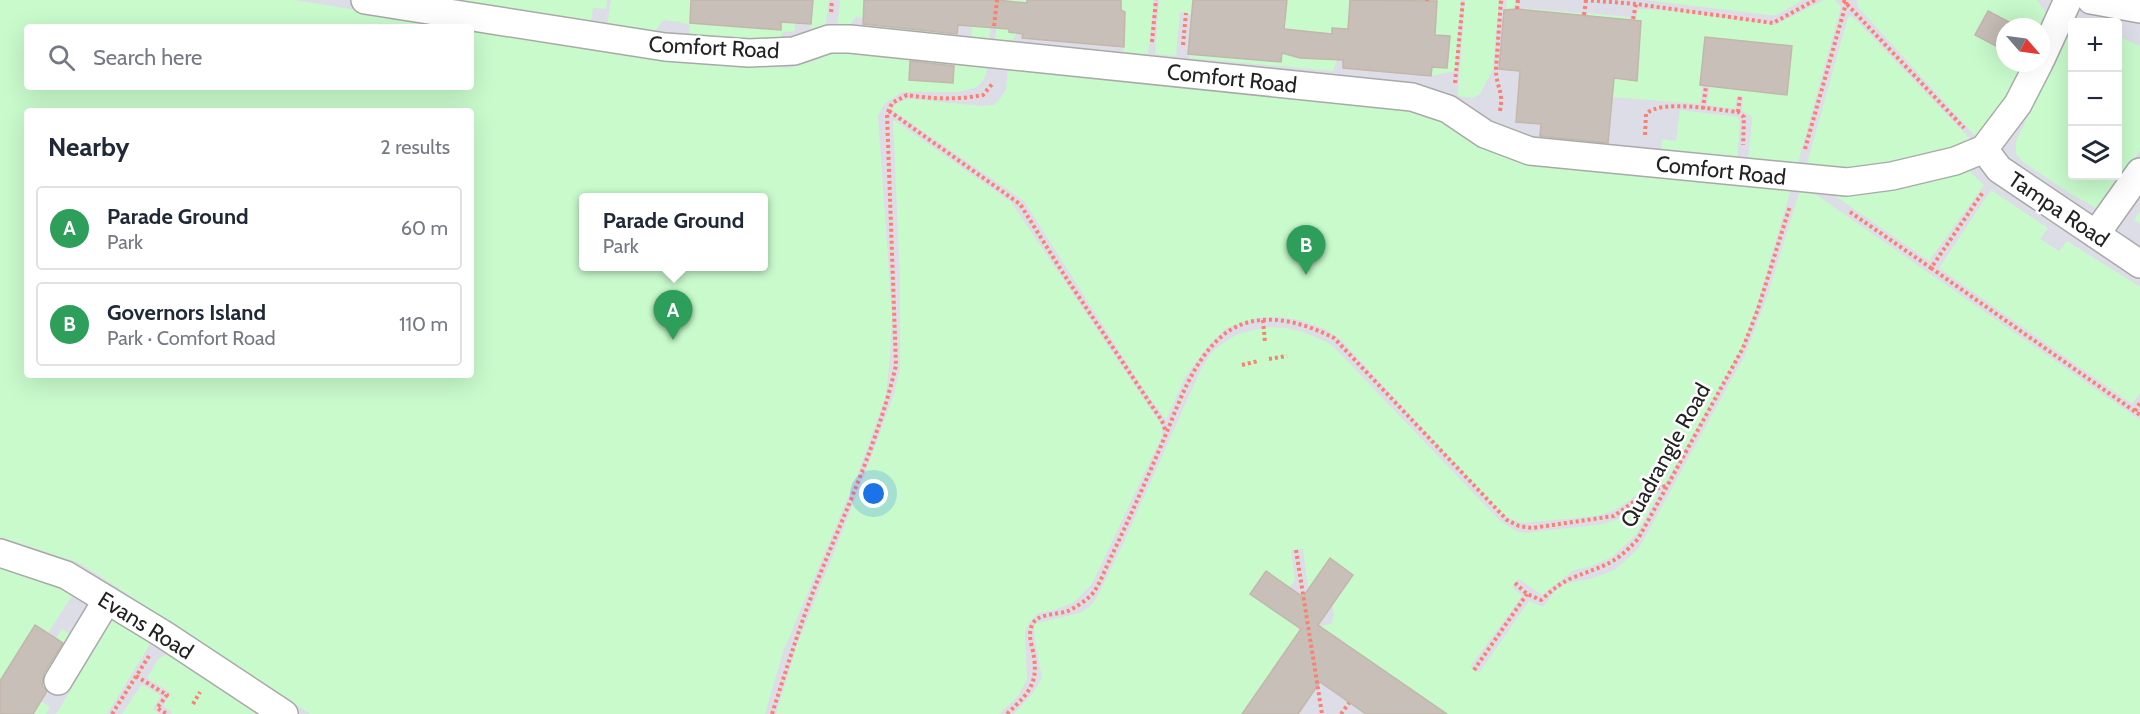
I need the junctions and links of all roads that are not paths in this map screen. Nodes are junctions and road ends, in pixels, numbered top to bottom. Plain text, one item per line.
1 (365, 0) edge
2 (2068, 0) edge
3 (2091, 0) edge
4 (2133, 0) edge
5 (2140, 7) edge
6 (2050, 39) edge
7 (2034, 72) edge
8 (1992, 159) junction
9 (2140, 172) edge
10 (2096, 234) junction
11 (2140, 264) edge
12 (0, 553) edge
13 (107, 600) junction
14 (58, 681) dead end
15 (284, 714) edge

1 - 8 street, Comfort Road
2 - 6 street
3 - 5 street
4 - 5 street
7 - 8 street
8 - 10 street, Tampa Road
9 - 10 street
10 - 11 street, Tampa Road
12 - 13 street, Evans Road
13 - 14 street
13 - 15 street, Evans Road

